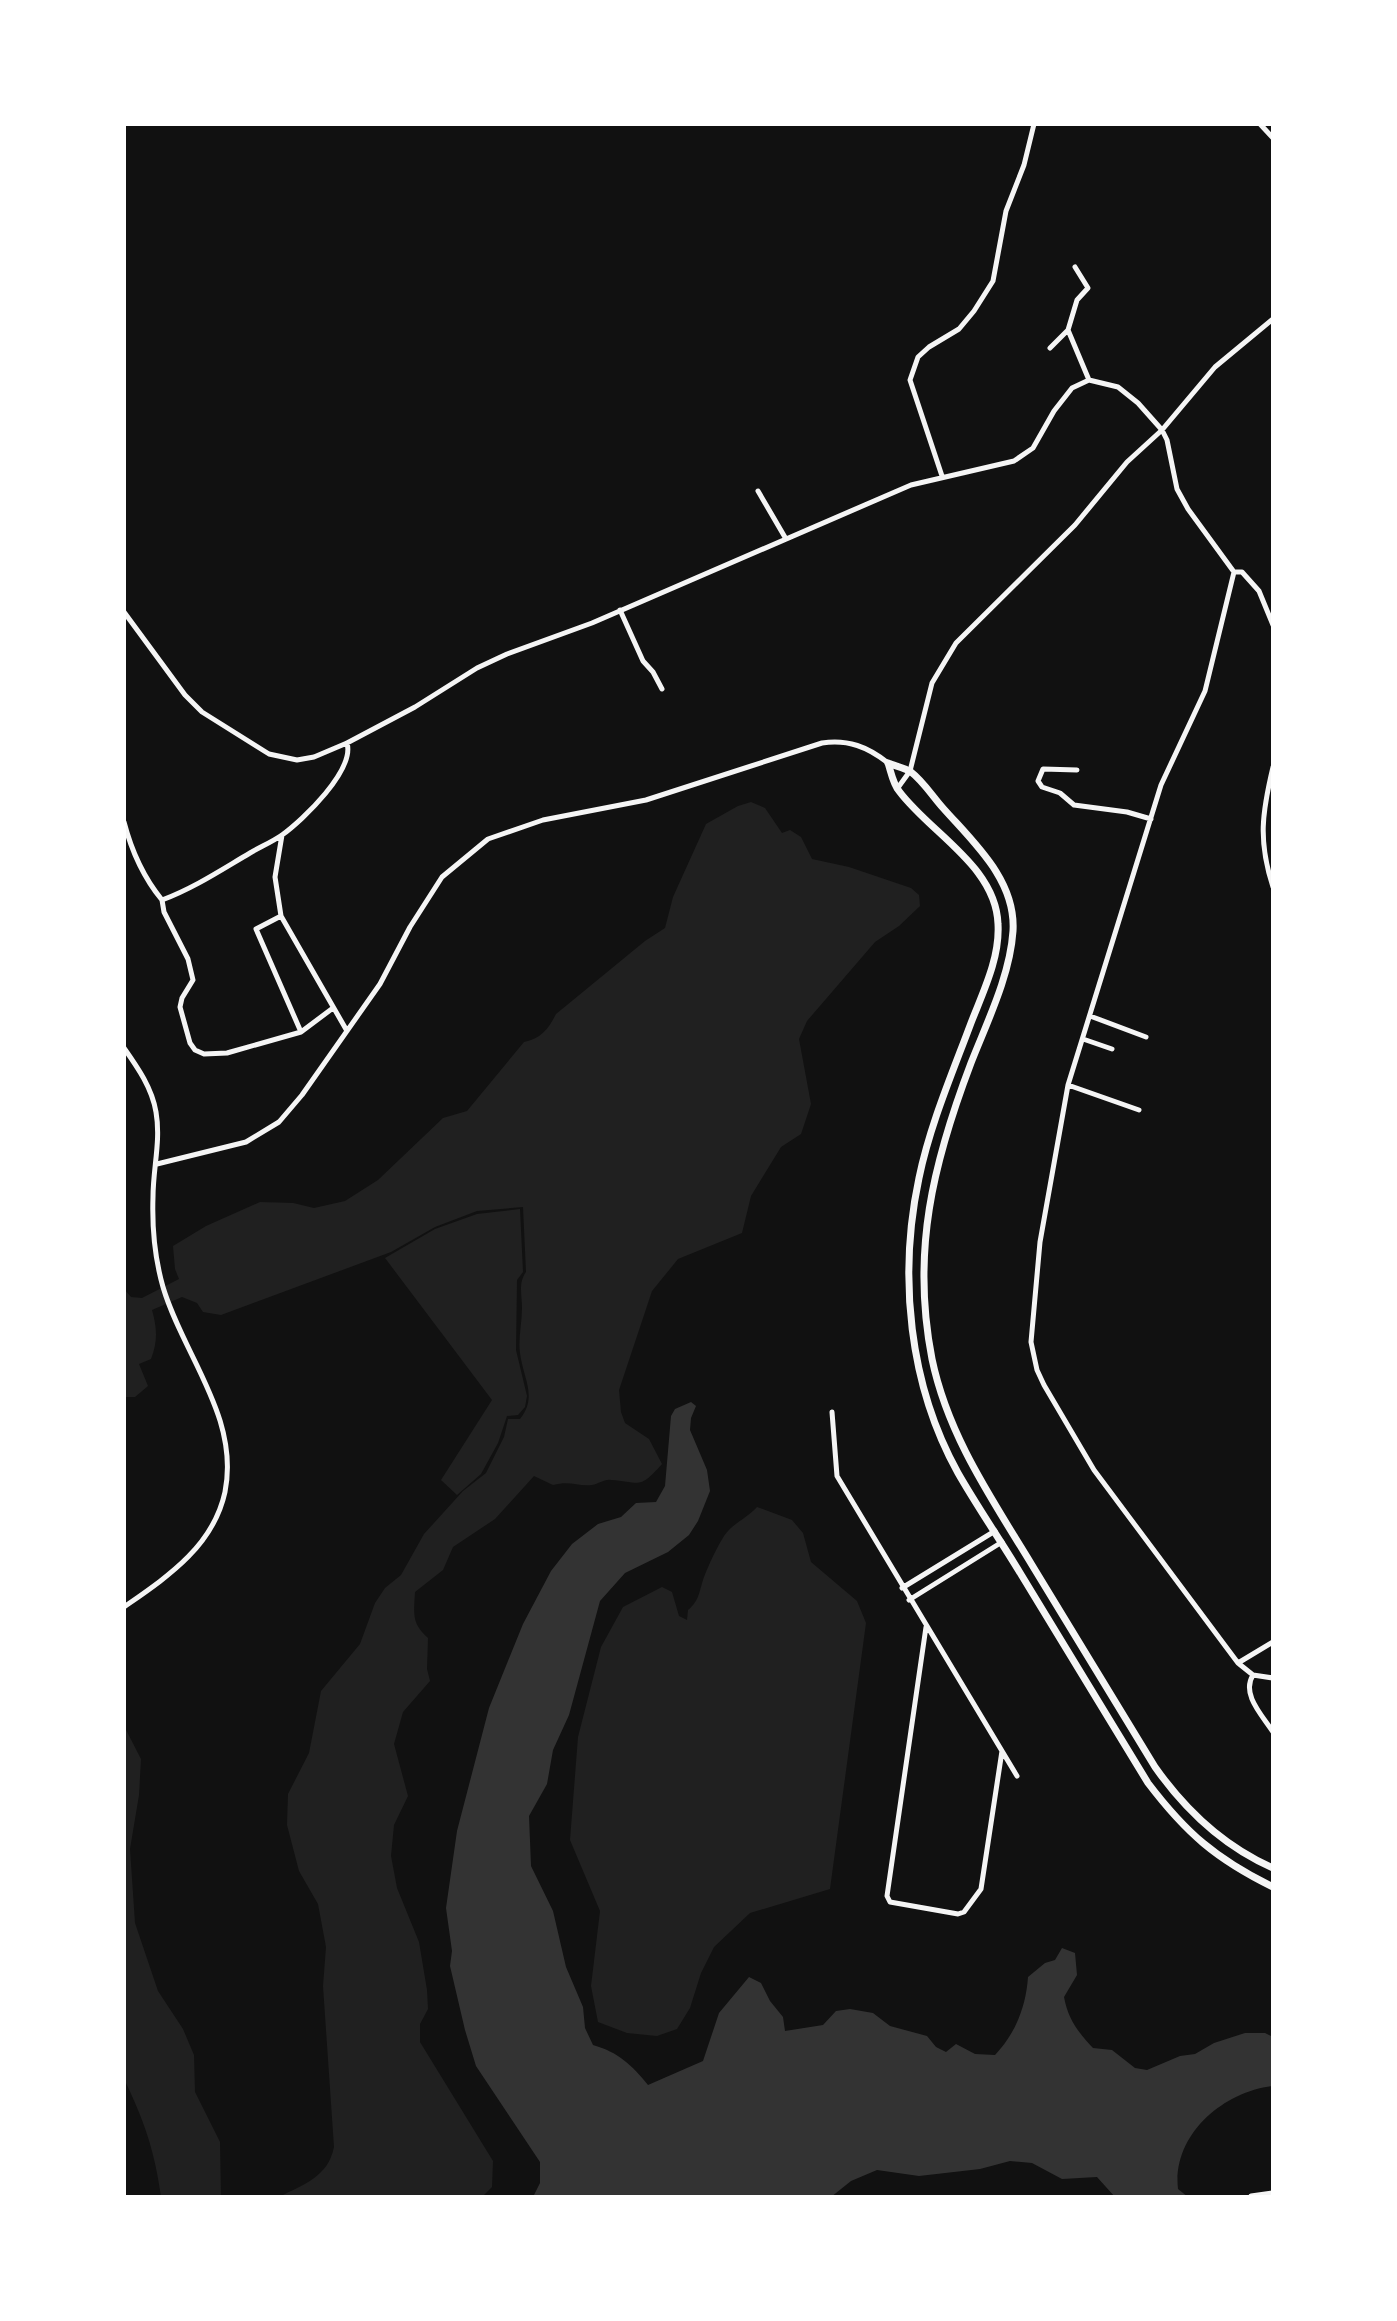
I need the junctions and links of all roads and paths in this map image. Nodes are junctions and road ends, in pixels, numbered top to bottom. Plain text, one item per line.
1 (1034, 124) edge
2 (1260, 124) edge
3 (1273, 138) edge
4 (1075, 267) dead end
5 (1273, 319) edge
6 (1068, 330) junction
7 (1050, 348) dead end
8 (1089, 380) junction
9 (1162, 430) junction
10 (942, 476) junction
11 (758, 491) dead end
12 (786, 539) junction
13 (1234, 572) junction
14 (620, 610) junction
15 (124, 612) edge
16 (1273, 625) edge
17 (662, 689) dead end
18 (347, 743) junction
19 (888, 763) junction
20 (1273, 767) edge
21 (1077, 770) dead end
22 (910, 771) junction
23 (897, 789) junction
24 (1151, 819) junction
25 (124, 822) edge
26 (282, 835) junction
27 (1273, 887) edge
28 (162, 900) junction
29 (281, 916) junction
30 (333, 1008) junction
31 (1090, 1016) junction
32 (347, 1031) junction
33 (301, 1032) junction
34 (1146, 1037) dead end
35 (1083, 1039) junction
36 (124, 1048) edge
37 (1112, 1049) dead end
38 (1068, 1085) junction
39 (941, 1102) junction
40 (954, 1108) junction
41 (1139, 1110) dead end
42 (157, 1164) junction
43 (832, 1412) dead end
44 (995, 1531) junction
45 (1002, 1542) junction
46 (902, 1588) junction
47 (909, 1600) junction
48 (124, 1607) edge
49 (926, 1627) junction
50 (1273, 1642) edge
51 (1238, 1663) junction
52 (1094, 1668) junction
53 (1082, 1675) junction
54 (1253, 1675) junction
55 (1273, 1678) edge
56 (1273, 1732) edge
57 (1002, 1751) junction
58 (1017, 1776) dead end
59 (1273, 1868) edge
60 (1273, 1887) edge
61 (1273, 2193) edge
62 (1251, 2196) edge

1 - 10 street
2 - 3 street
4 - 6 street
5 - 9 street
6 - 7 street
6 - 8 street
8 - 9 street
8 - 10 street
9 - 13 street
9 - 22 street
10 - 12 street
11 - 12 street
12 - 14 street
13 - 16 street
13 - 24 street
14 - 17 street
14 - 18 street
15 - 18 street
18 - 26 street
19 - 22 main road
19 - 23 main road
19 - 32 street
20 - 27 street
21 - 24 street
22 - 23 street
22 - 40 main road
23 - 39 main road
24 - 31 street
25 - 28 street
26 - 28 street
26 - 29 street
28 - 33 street
29 - 30 street
29 - 33 street
30 - 32 street
30 - 33 street
31 - 34 street
31 - 35 street
32 - 42 street
35 - 37 street
35 - 38 street
36 - 42 street
38 - 41 street
38 - 51 street
39 - 40 main road
39 - 44 main road
40 - 52 main road
42 - 48 street
43 - 46 street
44 - 45 main road
44 - 46 street
45 - 47 street
45 - 53 main road
46 - 47 street
47 - 49 street
49 - 57 street
49 - 57 street
50 - 51 street
51 - 54 street
52 - 53 main road
52 - 59 main road
53 - 60 main road
54 - 55 street
54 - 56 street
57 - 58 street
61 - 62 street

